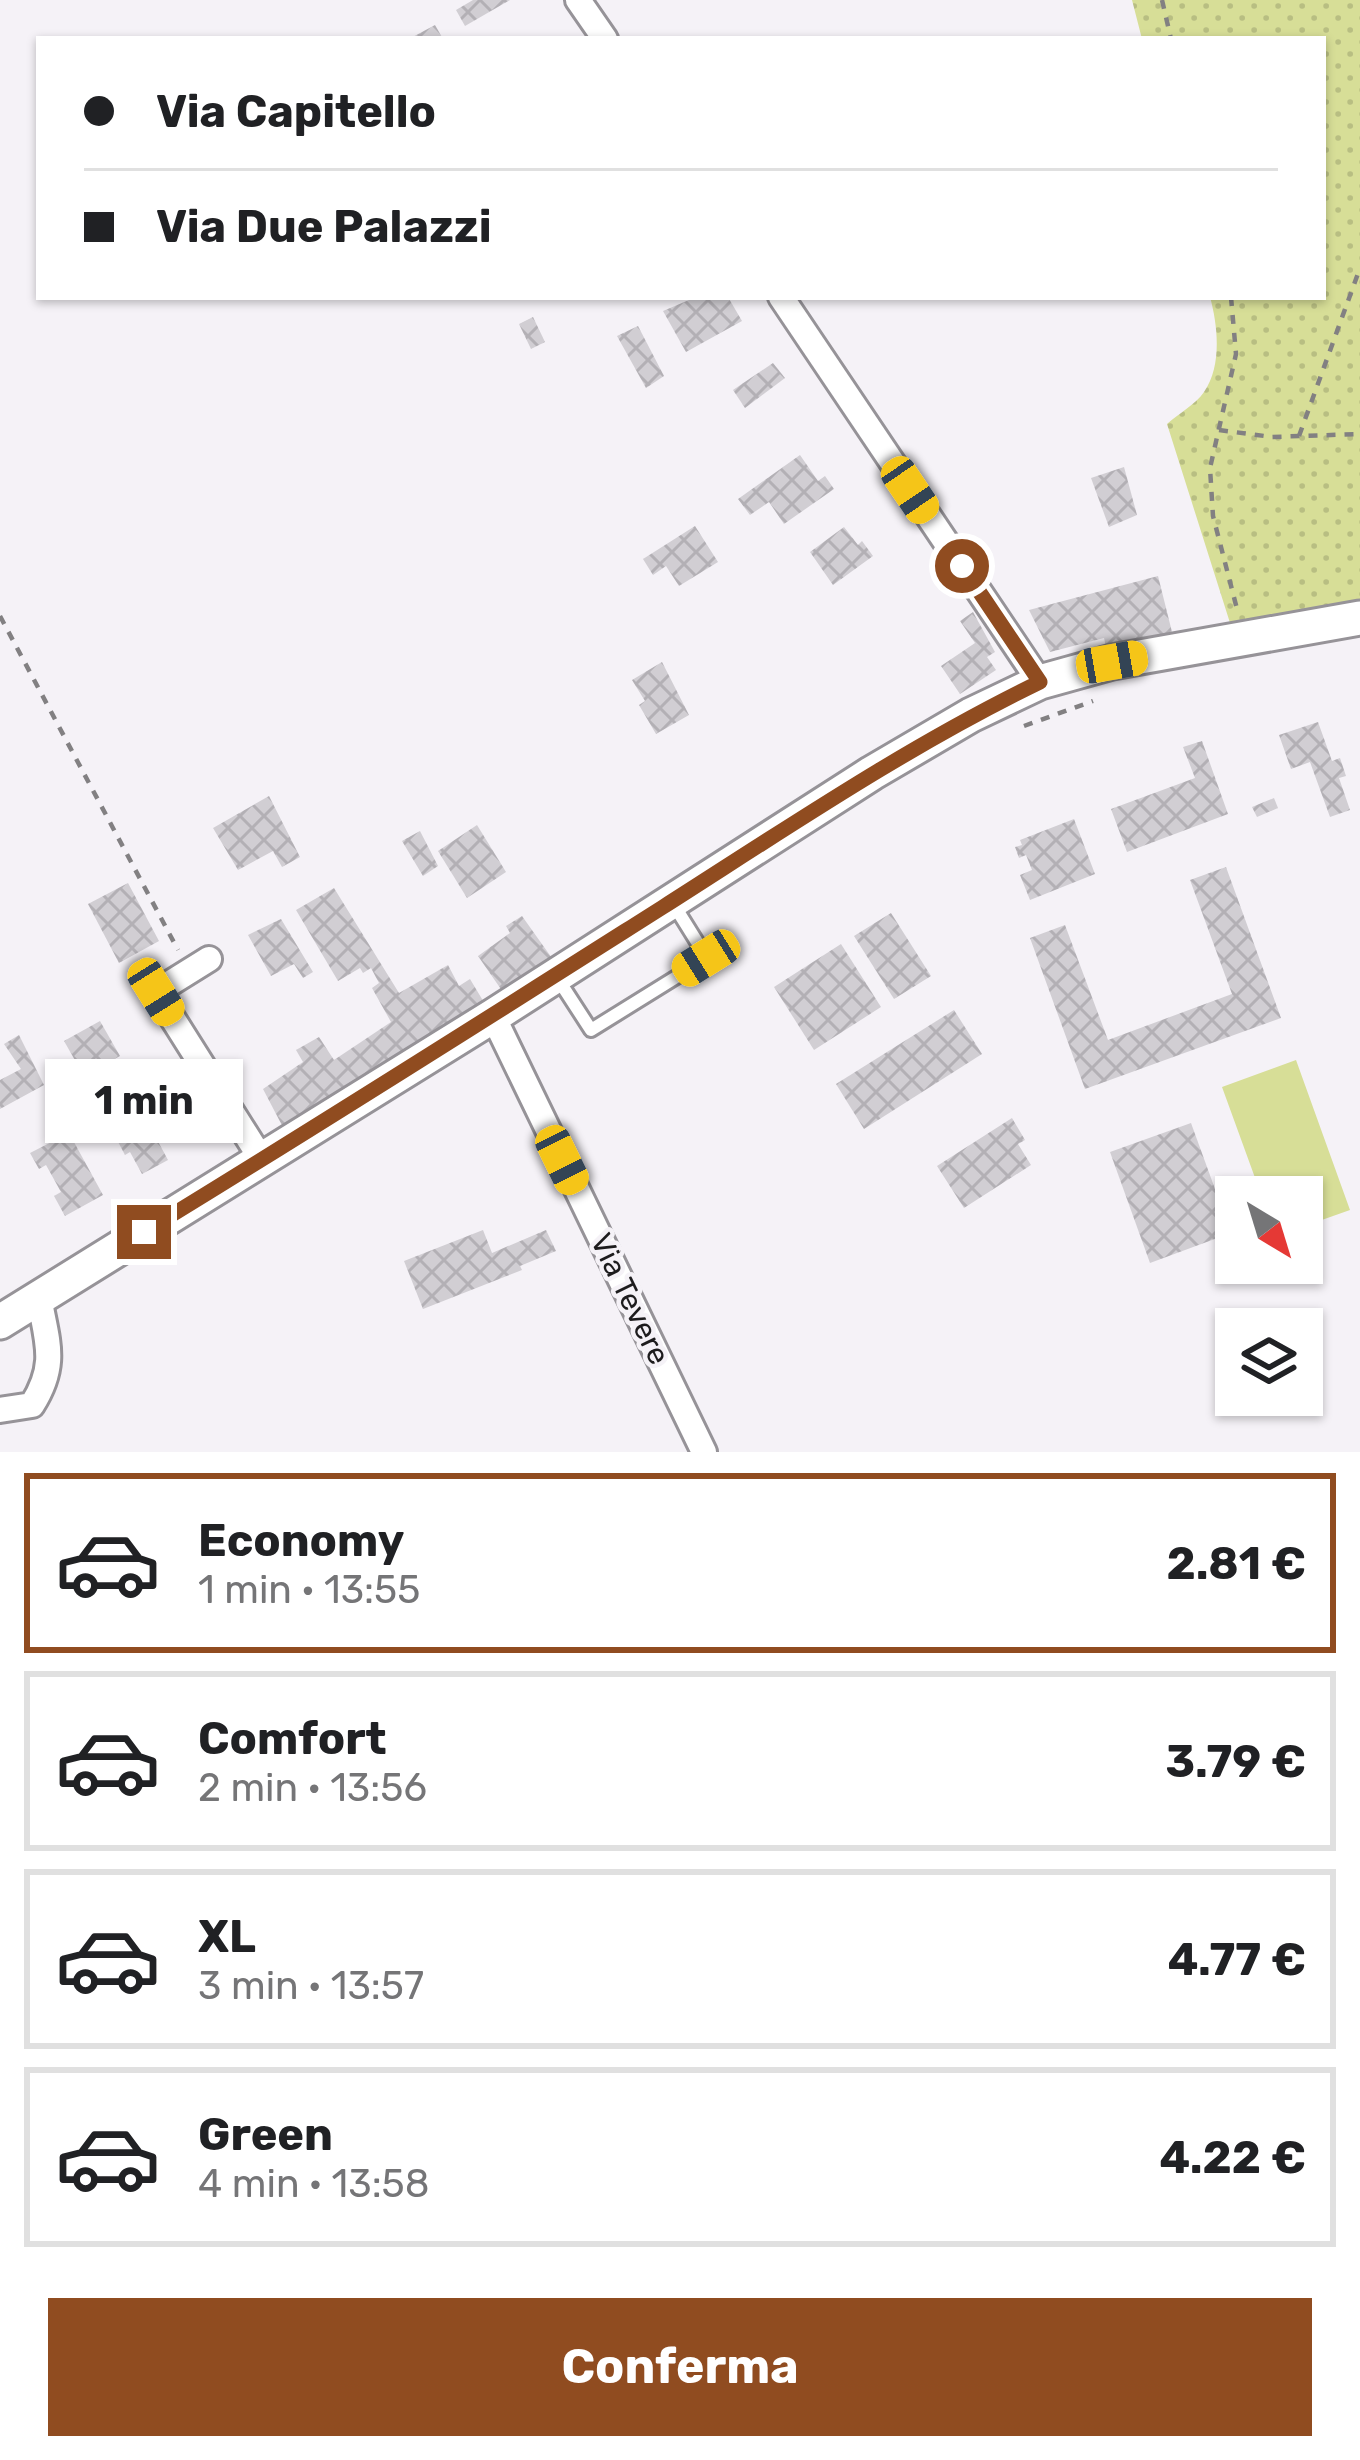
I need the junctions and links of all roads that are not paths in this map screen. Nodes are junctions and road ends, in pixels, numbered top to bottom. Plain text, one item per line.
1 (578, 0) edge
2 (603, 36) edge
3 (783, 300) edge
4 (1360, 618) edge
5 (1040, 682) junction
6 (672, 902) junction
7 (199, 965) road end
8 (556, 975) junction
9 (493, 1016) junction
10 (262, 1160) junction
11 (39, 1297) junction
12 (0, 1322) edge
13 (0, 1410) edge
14 (704, 1452) edge

1 - 2 street
3 - 5 street
4 - 5 street
5 - 6 street
6 - 8 street
6 - 8 lane
7 - 10 street
8 - 9 street
9 - 10 street
9 - 14 street, Via Tevere
10 - 11 street
11 - 12 street
11 - 13 street

